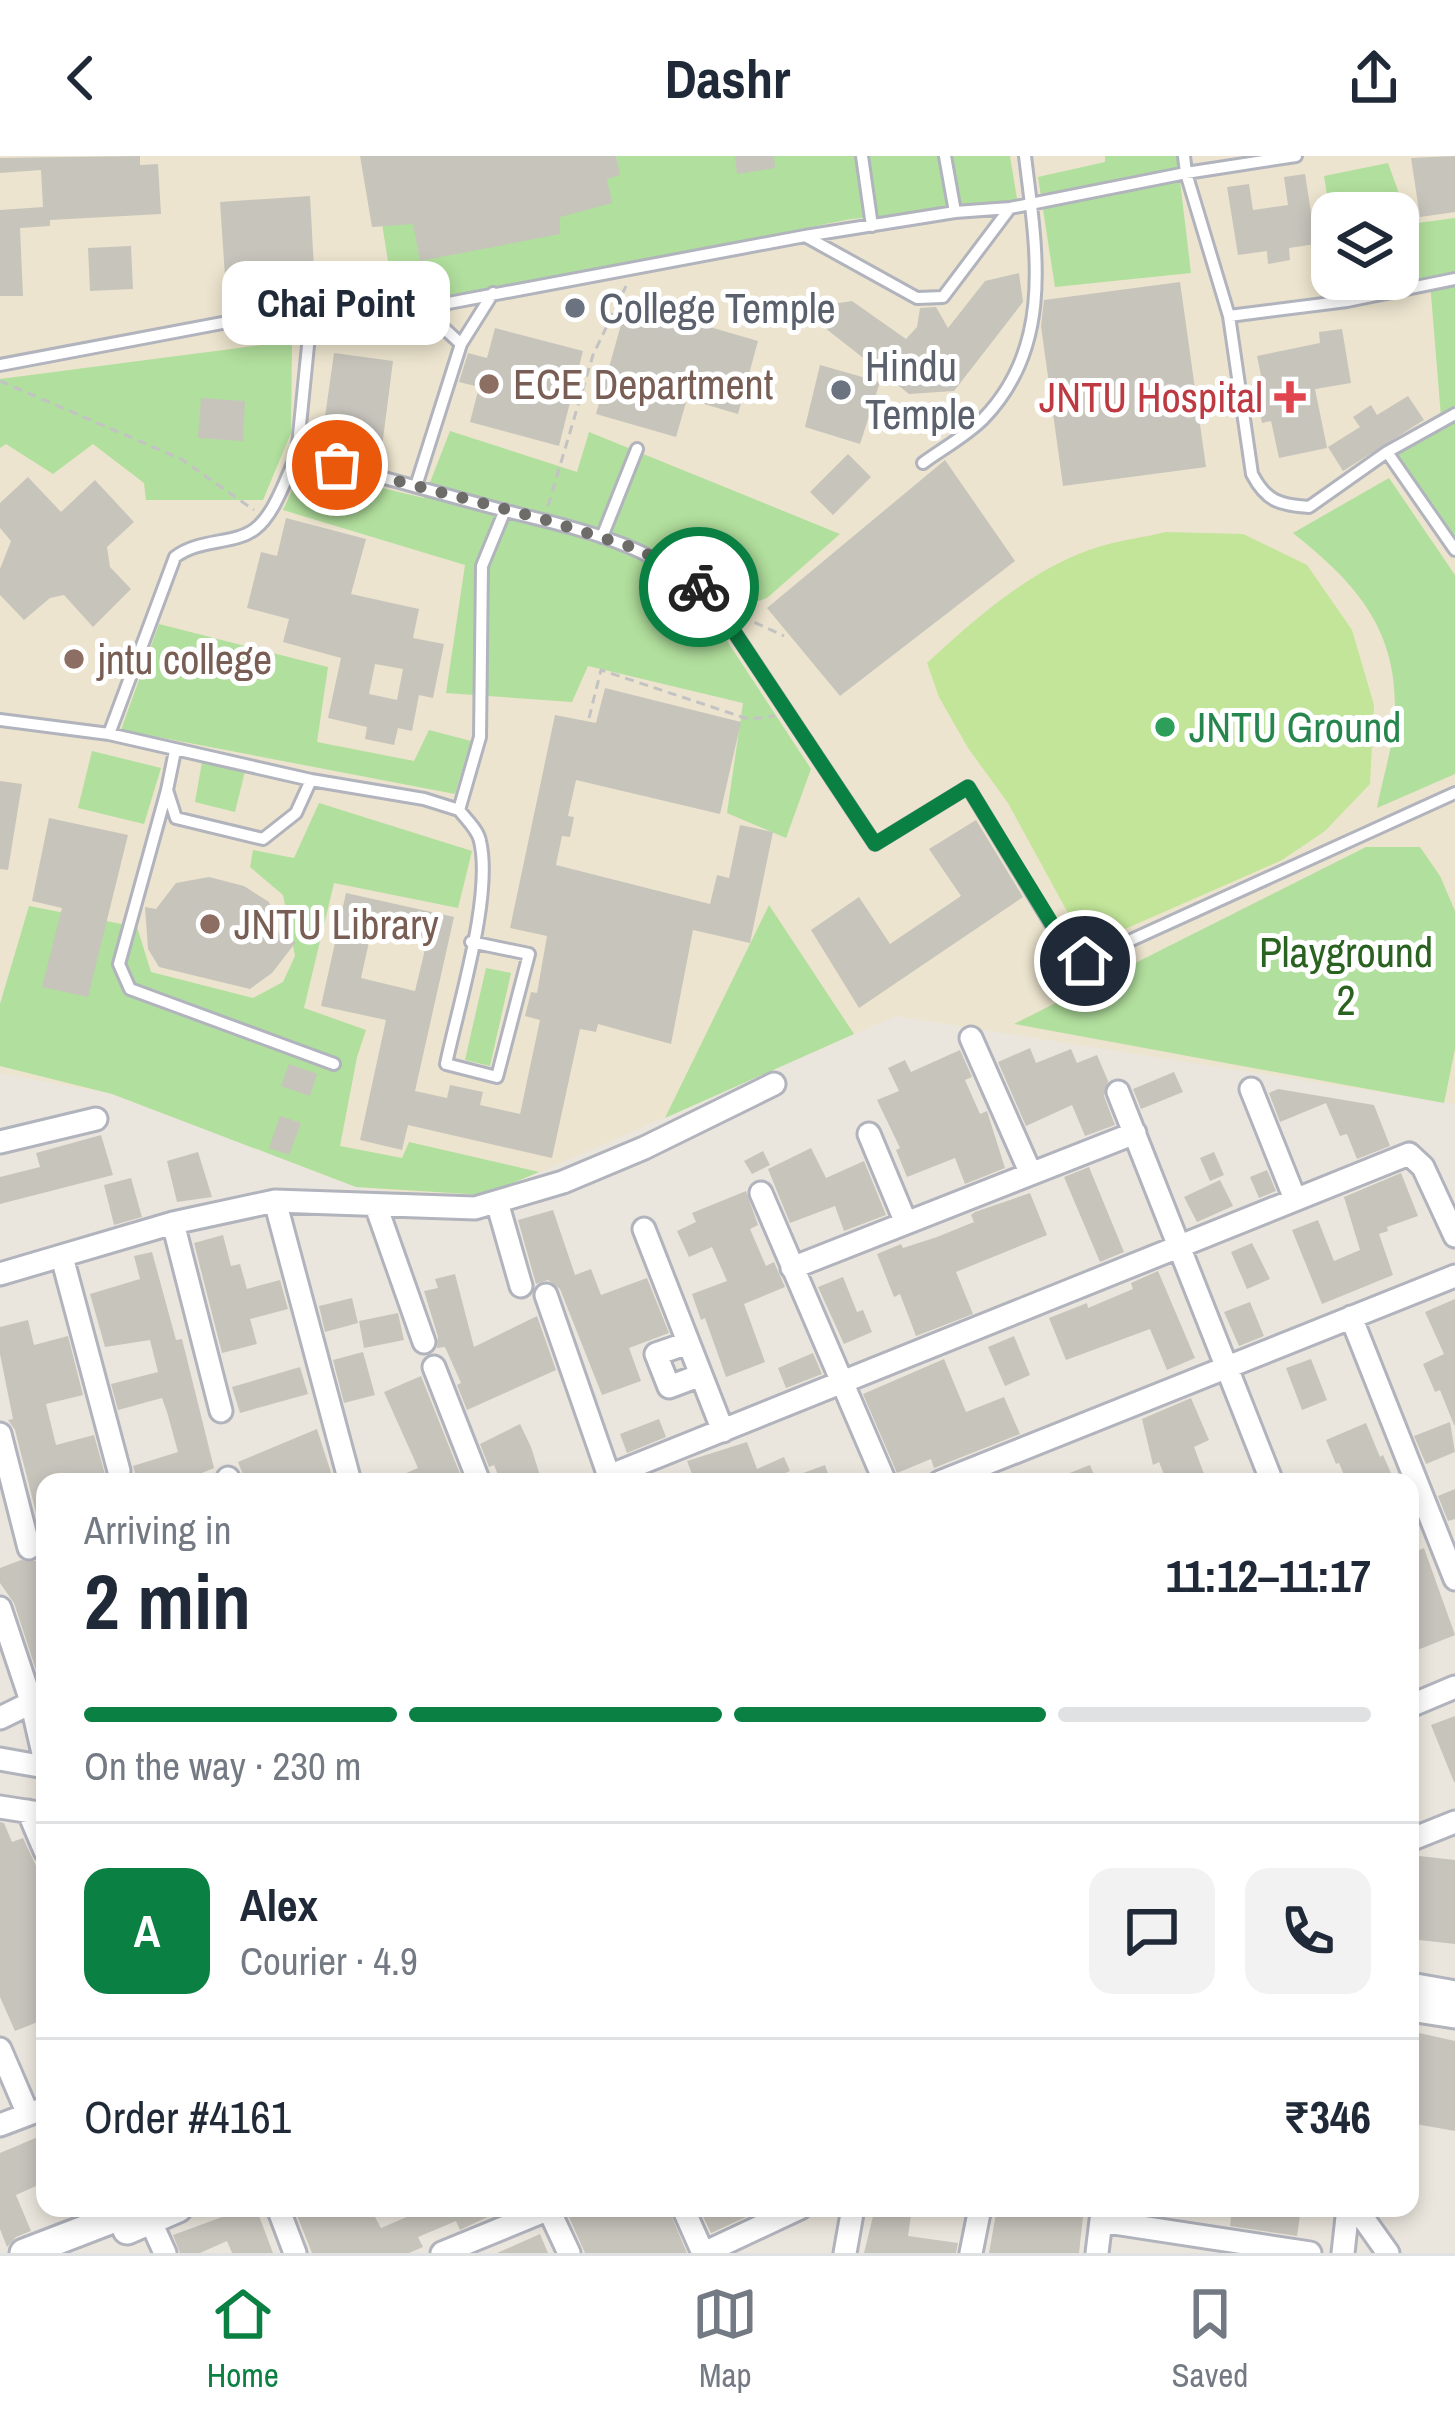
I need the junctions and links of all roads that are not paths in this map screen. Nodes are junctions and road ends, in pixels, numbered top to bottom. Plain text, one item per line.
1 (862, 156) edge
2 (945, 156) edge
3 (1025, 156) edge
4 (1184, 156) edge
5 (1296, 156) edge
6 (1186, 173) junction
7 (1030, 203) junction
8 (1010, 208) junction
9 (955, 212) junction
10 (872, 226) junction
11 (805, 236) junction
12 (1455, 279) edge
13 (493, 293) junction
14 (312, 306) junction
15 (422, 308) junction
16 (1229, 316) junction
17 (461, 344) junction
18 (0, 365) edge
19 (1455, 414) edge
20 (637, 449) dead end
21 (1387, 452) junction
22 (297, 454) junction
23 (923, 463) dead end
24 (416, 486) junction
25 (505, 510) junction
26 (602, 538) junction
27 (1455, 550) edge
28 (0, 720) edge
29 (109, 734) junction
30 (175, 751) junction
31 (311, 780) junction
32 (167, 790) junction
33 (1455, 793) edge
34 (459, 810) junction
35 (471, 942) junction
36 (970, 1038) dead end
37 (334, 1064) dead end
38 (774, 1084) dead end
39 (1251, 1089) dead end
40 (1118, 1092) dead end
41 (96, 1119) dead end
42 (1135, 1133) junction
43 (869, 1134) dead end
44 (0, 1142) edge
45 (1031, 1174) junction
46 (761, 1193) dead end
47 (1295, 1199) junction
48 (275, 1201) junction
49 (497, 1202) junction
50 (376, 1206) junction
51 (173, 1223) junction
52 (906, 1223) junction
53 (644, 1229) dead end
54 (1455, 1236) edge
55 (1180, 1246) junction
56 (62, 1257) junction
57 (792, 1268) junction
58 (0, 1274) edge
59 (1455, 1276) edge
60 (521, 1286) dead end
61 (546, 1295) dead end
62 (1351, 1317) junction
63 (424, 1342) dead end
64 (688, 1343) junction
65 (1228, 1366) junction
66 (434, 1367) dead end
67 (701, 1375) junction
68 (843, 1384) junction
69 (221, 1412) dead end
70 (723, 1432) junction
71 (0, 1434) edge
72 (119, 1471) dead end
73 (348, 1473) edge
74 (475, 1473) edge
75 (608, 1473) edge
76 (624, 1473) edge
77 (881, 1473) edge
78 (962, 1473) edge
79 (1269, 1473) edge
80 (1413, 1473) edge
81 (1419, 1489) edge
82 (29, 1548) dead end
83 (1455, 1580) edge
84 (0, 1608) edge
85 (1455, 1687) edge
86 (36, 1694) edge
87 (36, 1700) edge
88 (1419, 1702) edge
89 (0, 1718) edge
90 (0, 1760) edge
91 (36, 1763) edge
92 (0, 1807) edge
93 (36, 1813) edge
94 (1455, 1822) edge
95 (1419, 1836) edge
96 (1419, 1989) edge
97 (1455, 1995) edge
98 (1419, 2008) edge
99 (1455, 2014) edge
100 (0, 2049) edge
101 (36, 2111) edge
102 (0, 2125) edge
103 (137, 2217) edge
104 (140, 2217) edge
105 (147, 2217) edge
106 (281, 2217) edge
107 (528, 2217) edge
108 (553, 2217) edge
109 (687, 2217) edge
110 (781, 2217) edge
111 (851, 2217) edge
112 (978, 2217) edge
113 (1102, 2217) edge
114 (1110, 2217) edge
115 (1350, 2217) edge
116 (1359, 2217) edge
117 (1220, 2246) edge
118 (24, 2253) edge
119 (74, 2253) edge
120 (165, 2253) edge
121 (295, 2253) edge
122 (442, 2253) edge
123 (569, 2253) edge
124 (704, 2253) edge
125 (845, 2253) edge
126 (971, 2253) edge
127 (1097, 2253) edge
128 (1310, 2253) edge
129 (1343, 2253) edge
130 (1388, 2253) edge

1 - 10 lane
2 - 9 lane
3 - 7 lane
4 - 6 lane
5 - 6 lane
6 - 7 lane
6 - 16 lane
7 - 8 lane
7 - 23 lane
8 - 9 lane
8 - 11 lane
9 - 10 lane
10 - 11 lane
11 - 13 lane
12 - 16 lane
13 - 15 lane
13 - 17 lane
14 - 15 lane
14 - 18 lane
14 - 22 lane
15 - 17 lane
16 - 21 lane
17 - 24 lane
19 - 21 lane
20 - 26 lane
21 - 27 lane
22 - 24 lane
22 - 29 lane
24 - 25 lane
25 - 26 lane
25 - 34 lane
26 - 33 lane
28 - 29 lane
29 - 30 lane
30 - 31 lane
30 - 32 lane
31 - 32 lane
31 - 34 lane
32 - 37 lane
34 - 35 lane
35 - 35 lane
36 - 45 street
38 - 49 street
39 - 47 street
40 - 42 street
41 - 44 street
42 - 45 street
42 - 55 street
43 - 52 street
45 - 52 street
46 - 57 street
47 - 54 street
47 - 55 street
48 - 50 street
48 - 51 street
48 - 73 street
49 - 50 street
49 - 60 street
50 - 63 street
51 - 56 street
51 - 69 street
52 - 57 street
53 - 64 street
55 - 65 street
55 - 68 street
56 - 58 street
56 - 72 street
57 - 68 street
59 - 62 street
61 - 75 street
62 - 65 street
62 - 80 street
64 - 67 street
64 - 67 street
65 - 78 street
65 - 79 street
66 - 74 street
67 - 70 street
68 - 70 street
68 - 77 street
70 - 76 street
71 - 82 street
81 - 83 street
84 - 86 street
85 - 88 street
87 - 89 street
90 - 91 street
92 - 93 street
94 - 95 street
96 - 97 street
98 - 99 street
100 - 101 street
101 - 102 street
103 - 118 street
104 - 119 street
105 - 120 street
106 - 121 street
107 - 122 street
108 - 123 street
109 - 124 street
110 - 124 street
111 - 125 street
112 - 126 street
113 - 127 street
114 - 117 street
115 - 129 street
116 - 130 street
117 - 128 street

